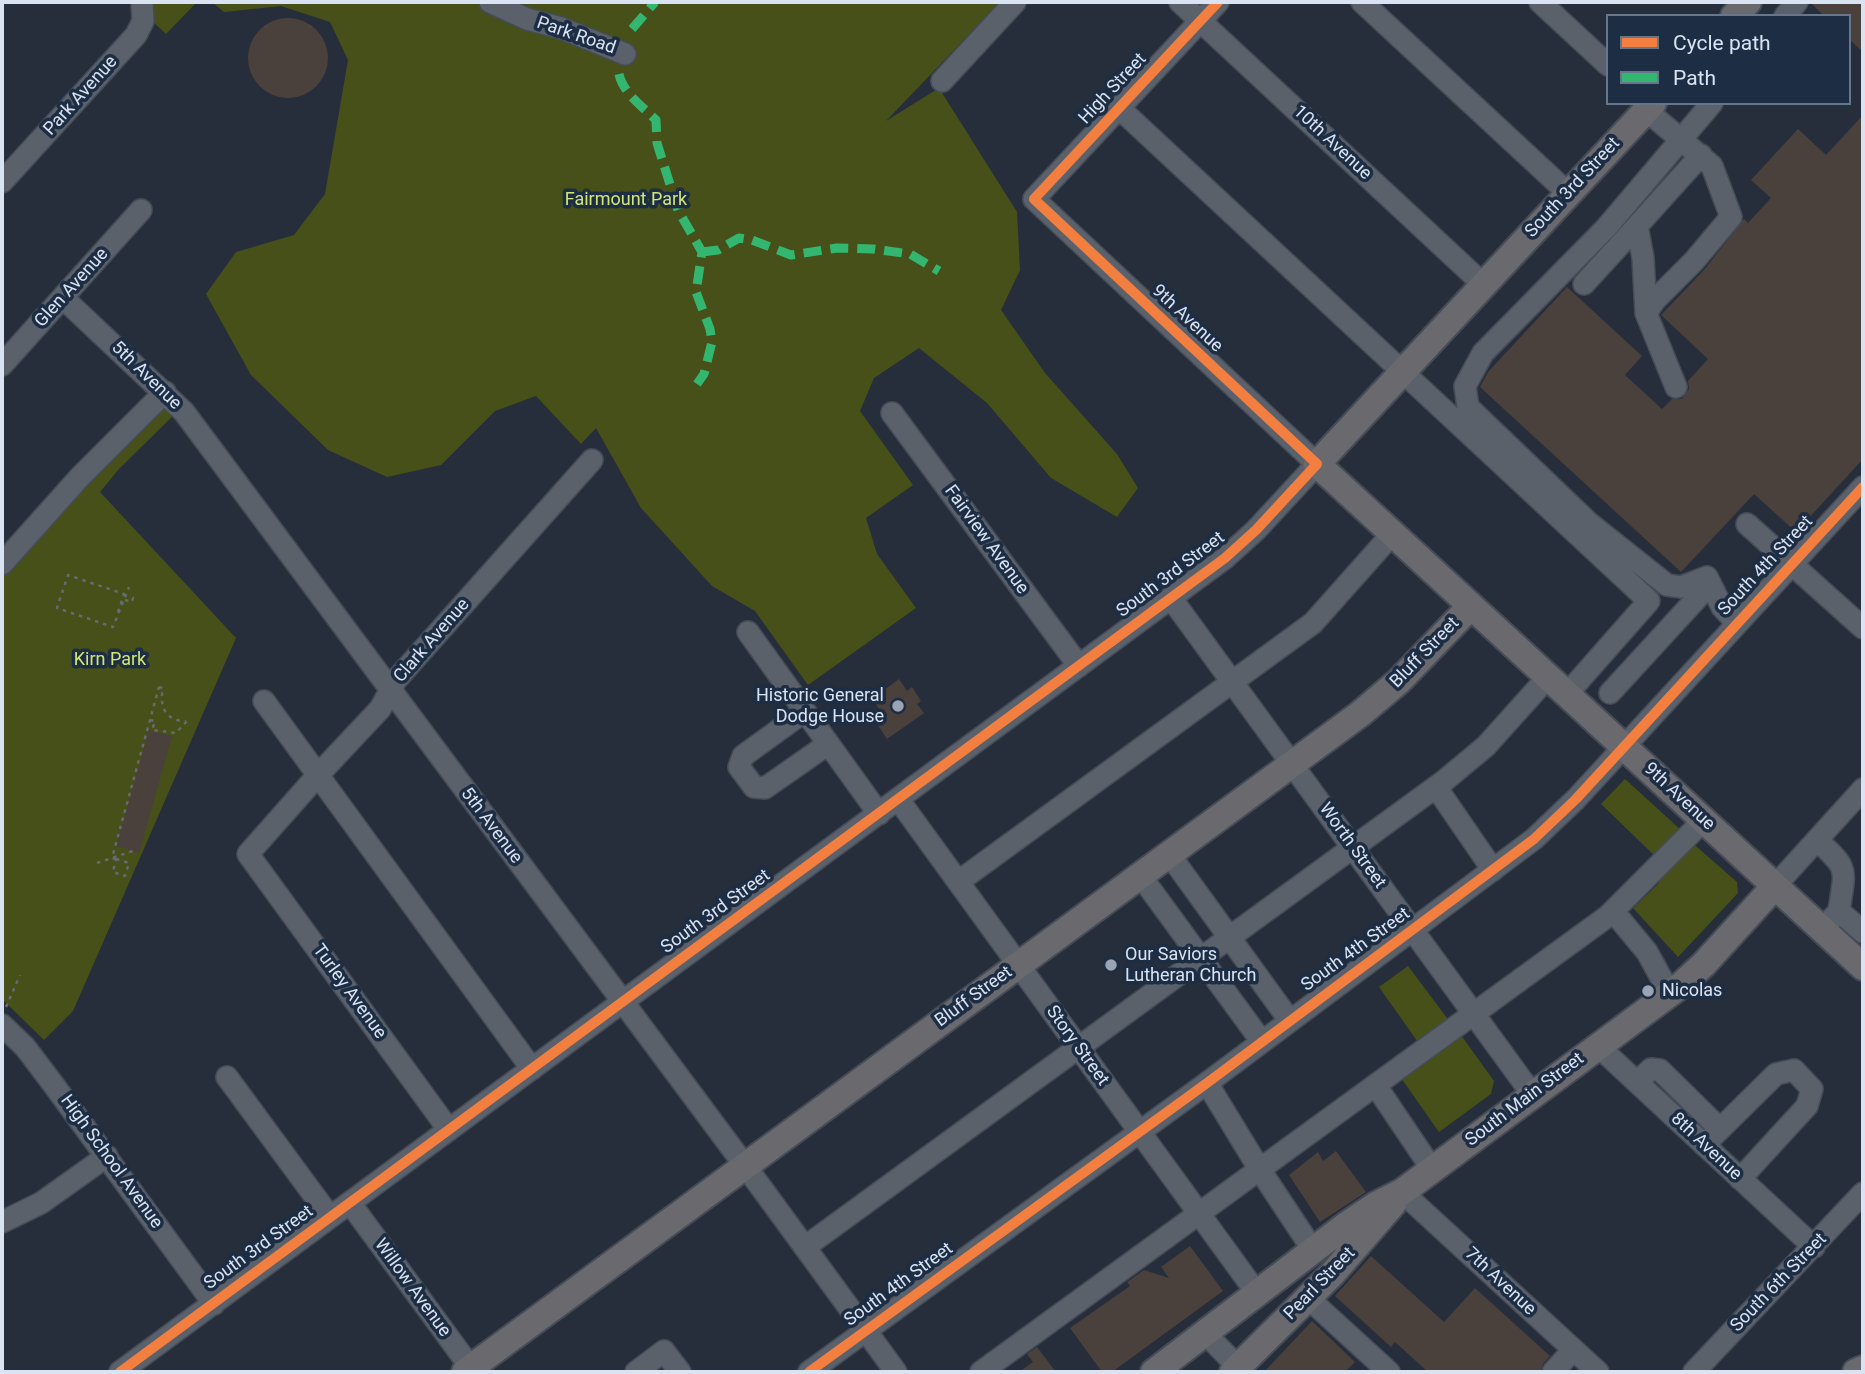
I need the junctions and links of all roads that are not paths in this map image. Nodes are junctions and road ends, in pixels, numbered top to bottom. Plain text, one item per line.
1 (142, 2) edge
2 (490, 2) edge
3 (1015, 2) edge
4 (1180, 2) edge
5 (1217, 2) edge
6 (1362, 2) edge
7 (1540, 2) edge
8 (1200, 20) junction
9 (625, 54) dead end
10 (1606, 63) edge
11 (942, 81) dead end
12 (1650, 105) edge
13 (1710, 105) edge
14 (1119, 108) junction
15 (1682, 139) junction
16 (1701, 155) junction
17 (2, 182) edge
18 (1569, 194) junction
19 (1034, 199) joint
20 (141, 210) dead end
21 (1637, 226) junction
22 (1584, 284) dead end
23 (1484, 285) junction
24 (63, 298) junction
25 (1646, 313) junction
26 (2, 365) edge
27 (1403, 372) junction
28 (1676, 387) dead end
29 (165, 392) junction
30 (892, 413) dead end
31 (592, 460) dead end
32 (1317, 464) junction
33 (1863, 487) edge
34 (1747, 524) dead end
35 (1393, 533) junction
36 (2, 564) edge
37 (1792, 564) junction
38 (1710, 584) junction
39 (1171, 598) junction
40 (1471, 606) junction
41 (1737, 623) junction
42 (1863, 628) edge
43 (748, 632) dead end
44 (1079, 666) junction
45 (1232, 682) junction
46 (1558, 685) junction
47 (390, 692) junction
48 (1610, 693) dead end
49 (264, 701) dead end
50 (805, 711) junction
51 (828, 744) junction
52 (1623, 746) junction
53 (1292, 764) junction
54 (318, 775) junction
55 (1436, 787) junction
56 (1863, 789) edge
57 (898, 799) junction
58 (879, 814) junction
59 (1704, 820) junction
60 (1817, 840) junction
61 (1353, 848) junction
62 (248, 854) joint
63 (1169, 854) junction
64 (1493, 870) junction
65 (1140, 875) junction
66 (958, 882) junction
67 (1775, 886) junction
68 (1614, 911) junction
69 (1831, 920) junction
70 (1413, 930) junction
71 (1863, 932) edge
72 (1230, 937) junction
73 (1860, 956) edge
74 (1201, 958) junction
75 (1018, 964) junction
76 (1670, 994) junction
77 (623, 1002) junction
78 (1474, 1014) junction
79 (1290, 1021) junction
80 (2, 1025) edge
81 (1262, 1042) junction
82 (1598, 1046) junction
83 (1079, 1047) junction
84 (532, 1069) junction
85 (227, 1077) dead end
86 (1637, 1082) junction
87 (1207, 1083) junction
88 (1376, 1086) junction
89 (1532, 1094) junction
90 (1720, 1129) junction
91 (449, 1130) junction
92 (1139, 1132) junction
93 (1704, 1145) junction
94 (107, 1156) junction
95 (745, 1166) junction
96 (1432, 1169) junction
97 (1260, 1170) junction
98 (1740, 1179) junction
99 (1402, 1192) junction
100 (1863, 1194) edge
101 (350, 1203) junction
102 (1200, 1214) junction
103 (330, 1217) junction
104 (2, 1222) edge
105 (805, 1247) junction
106 (1814, 1247) junction
107 (1313, 1250) junction
108 (1256, 1292) junction
109 (1308, 1298) junction
110 (214, 1304) junction
111 (866, 1331) junction
112 (1205, 1333) junction
113 (1573, 1350) junction
114 (1863, 1369) edge
115 (470, 1371) edge
116 (1238, 1371) edge
117 (120, 1372) edge
118 (636, 1372) edge
119 (680, 1372) edge
120 (809, 1372) edge
121 (896, 1372) edge
122 (982, 1372) edge
123 (1154, 1372) edge
124 (1389, 1372) edge
125 (1553, 1372) edge
126 (1598, 1372) edge
127 (1694, 1372) edge
128 (1856, 1372) edge

1 - 17 street, Park Avenue
2 - 9 street, Park Road
3 - 11 street
4 - 8 street, 10th Avenue
5 - 8 street, High Street
6 - 18 street
7 - 10 street
8 - 14 street, High Street
8 - 23 street, 10th Avenue
12 - 15 street
12 - 18 main road, South 3rd Street
13 - 15 street
14 - 19 street, High Street
14 - 27 street
15 - 16 street
15 - 38 street
16 - 21 street
16 - 25 street
18 - 23 main road, South 3rd Street
19 - 32 street, 9th Avenue
20 - 24 street, Glen Avenue
21 - 22 street
21 - 25 street
23 - 27 main road, South 3rd Street
24 - 26 street, Glen Avenue
24 - 29 street, 5th Avenue
25 - 28 street
27 - 32 main road, South 3rd Street
27 - 46 street
29 - 36 street
29 - 47 street, 5th Avenue
30 - 44 street, Fairview Avenue
31 - 47 street, Clark Avenue
32 - 35 main road, 9th Avenue
32 - 39 street, South 3rd Street
33 - 37 street, South 4th Street
34 - 37 street
35 - 40 main road, 9th Avenue
35 - 45 street
37 - 41 street, South 4th Street
37 - 42 street
38 - 41 street
38 - 48 street
39 - 44 street, South 3rd Street
39 - 45 street, Worth Street
40 - 46 main road, 9th Avenue
40 - 53 main road, Bluff Street
41 - 52 street, South 4th Street
43 - 50 street
44 - 57 street, South 3rd Street
45 - 53 street, Worth Street
45 - 66 street
46 - 52 main road, 9th Avenue
46 - 55 street
47 - 54 street, Clark Avenue
47 - 77 street, 5th Avenue
49 - 54 street
50 - 51 street
50 - 51 street
51 - 58 street
52 - 59 main road, 9th Avenue
52 - 64 street, South 4th Street
53 - 61 street, Worth Street
53 - 63 main road, Bluff Street
54 - 62 street, Clark Avenue
54 - 84 street
55 - 61 street
55 - 64 street
56 - 60 street, South Main Street
57 - 58 street, South 3rd Street
57 - 66 street, Story Street
58 - 77 street, South 3rd Street
59 - 67 main road, 9th Avenue
59 - 68 street
60 - 67 street, South Main Street
60 - 69 street
61 - 70 street, Worth Street
61 - 72 street
62 - 91 street, Turley Avenue
63 - 65 main road, Bluff Street
63 - 72 street
64 - 70 street, South 4th Street
65 - 74 street
65 - 75 main road, Bluff Street
66 - 75 street, Story Street
67 - 69 main road, 9th Avenue
67 - 76 main road, South Main Street
68 - 76 street
68 - 78 street
69 - 71 street
69 - 73 main road, 9th Avenue
70 - 78 street, Worth Street
70 - 79 street, South 4th Street
72 - 74 street
72 - 79 street
74 - 81 street
74 - 83 street
75 - 83 street, Story Street
75 - 95 main road, Bluff Street
76 - 82 main road, South Main Street
77 - 84 street, South 3rd Street
77 - 95 street, 5th Avenue
78 - 88 street
78 - 89 street, Worth Street
79 - 81 street, South 4th Street
80 - 94 street, High School Avenue
81 - 87 street, South 4th Street
82 - 86 street, 8th Avenue
82 - 89 main road, South Main Street
83 - 92 street, Story Street
83 - 105 street
84 - 91 street, South 3rd Street
85 - 103 street
86 - 90 street
86 - 93 street, 8th Avenue
87 - 92 street, South 4th Street
87 - 97 street
88 - 96 street
88 - 97 street
89 - 96 main road, South Main Street
90 - 93 street
90 - 98 street
91 - 101 street, South 3rd Street
92 - 102 street, Story Street
92 - 111 street, South 4th Street
93 - 98 street, 8th Avenue
94 - 104 street
94 - 110 street, High School Avenue
95 - 105 street, 5th Avenue
95 - 115 main road, Bluff Street
96 - 99 main road, South Main Street
97 - 102 street
97 - 107 street
98 - 106 street, 8th Avenue
99 - 107 main road, South Main Street
99 - 109 main road, Pearl Street
99 - 113 street, 7th Avenue
100 - 106 street, South 6th Street
101 - 103 street, South 3rd Street
101 - 115 street, Willow Avenue
102 - 108 street, Story Street
102 - 122 street
103 - 110 street, South 3rd Street
105 - 111 street, 5th Avenue
106 - 127 street, South 6th Street
107 - 108 main road, South Main Street
108 - 112 main road, South Main Street
109 - 116 main road, Pearl Street
109 - 124 street
110 - 117 street, South 3rd Street
111 - 120 street, South 4th Street
111 - 121 street, 5th Avenue
112 - 116 street
112 - 123 main road, South Main Street
113 - 125 street
113 - 126 street, 7th Avenue
114 - 128 main road
118 - 119 street

